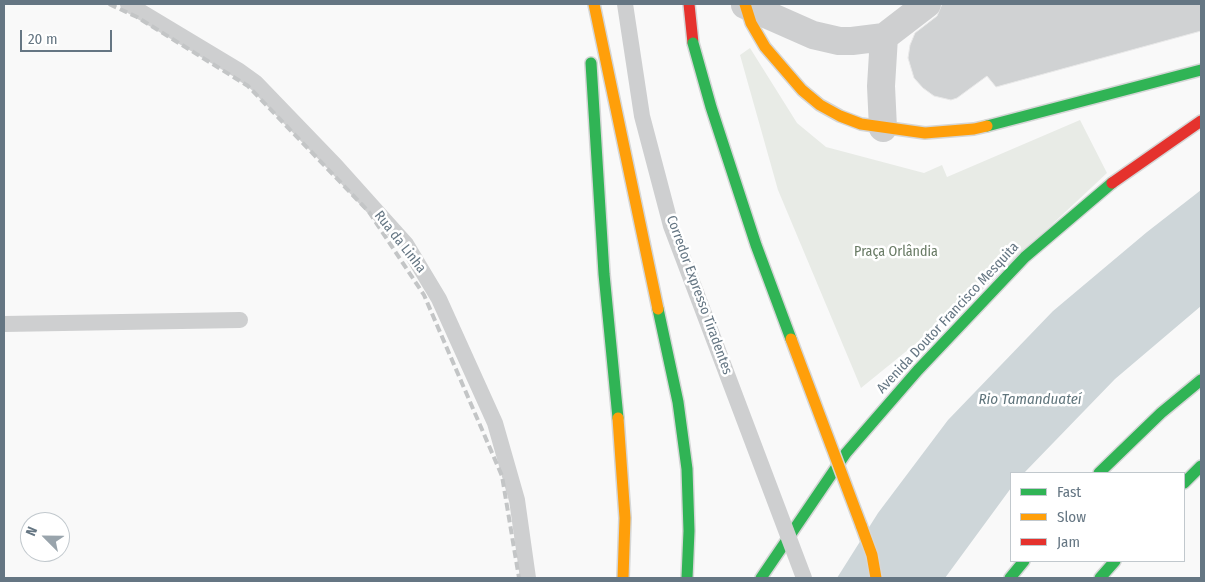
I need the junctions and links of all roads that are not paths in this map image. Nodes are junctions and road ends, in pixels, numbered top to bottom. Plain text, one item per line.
1 (128, 4) edge
2 (588, 4) edge
3 (594, 4) edge
4 (625, 4) edge
5 (689, 4) edge
6 (927, 4) edge
7 (745, 5) edge
8 (884, 37) junction
9 (1201, 70) edge
10 (1201, 121) edge
11 (883, 128) junction
12 (240, 320) dead end
13 (4, 324) edge
14 (1201, 380) edge
15 (1201, 466) edge
16 (1100, 472) edge
17 (1185, 482) edge
18 (1023, 562) edge
19 (1114, 562) edge
20 (528, 578) edge
21 (623, 578) edge
22 (688, 578) edge
23 (760, 578) edge
24 (804, 578) edge
25 (876, 578) edge
26 (1010, 578) edge
27 (1100, 578) edge

1 - 20 lane, Rua da Linha
2 - 21 highway
3 - 22 highway
4 - 24 lane, Corredor Expresso Tiradentes, bridge
5 - 25 highway, bridge
6 - 8 street
7 - 8 street
7 - 11 highway
8 - 11 street
9 - 11 highway
10 - 23 highway, Avenida Doutor Francisco Mesquita
12 - 13 lane
14 - 16 highway
15 - 17 highway
18 - 26 highway
19 - 27 highway

